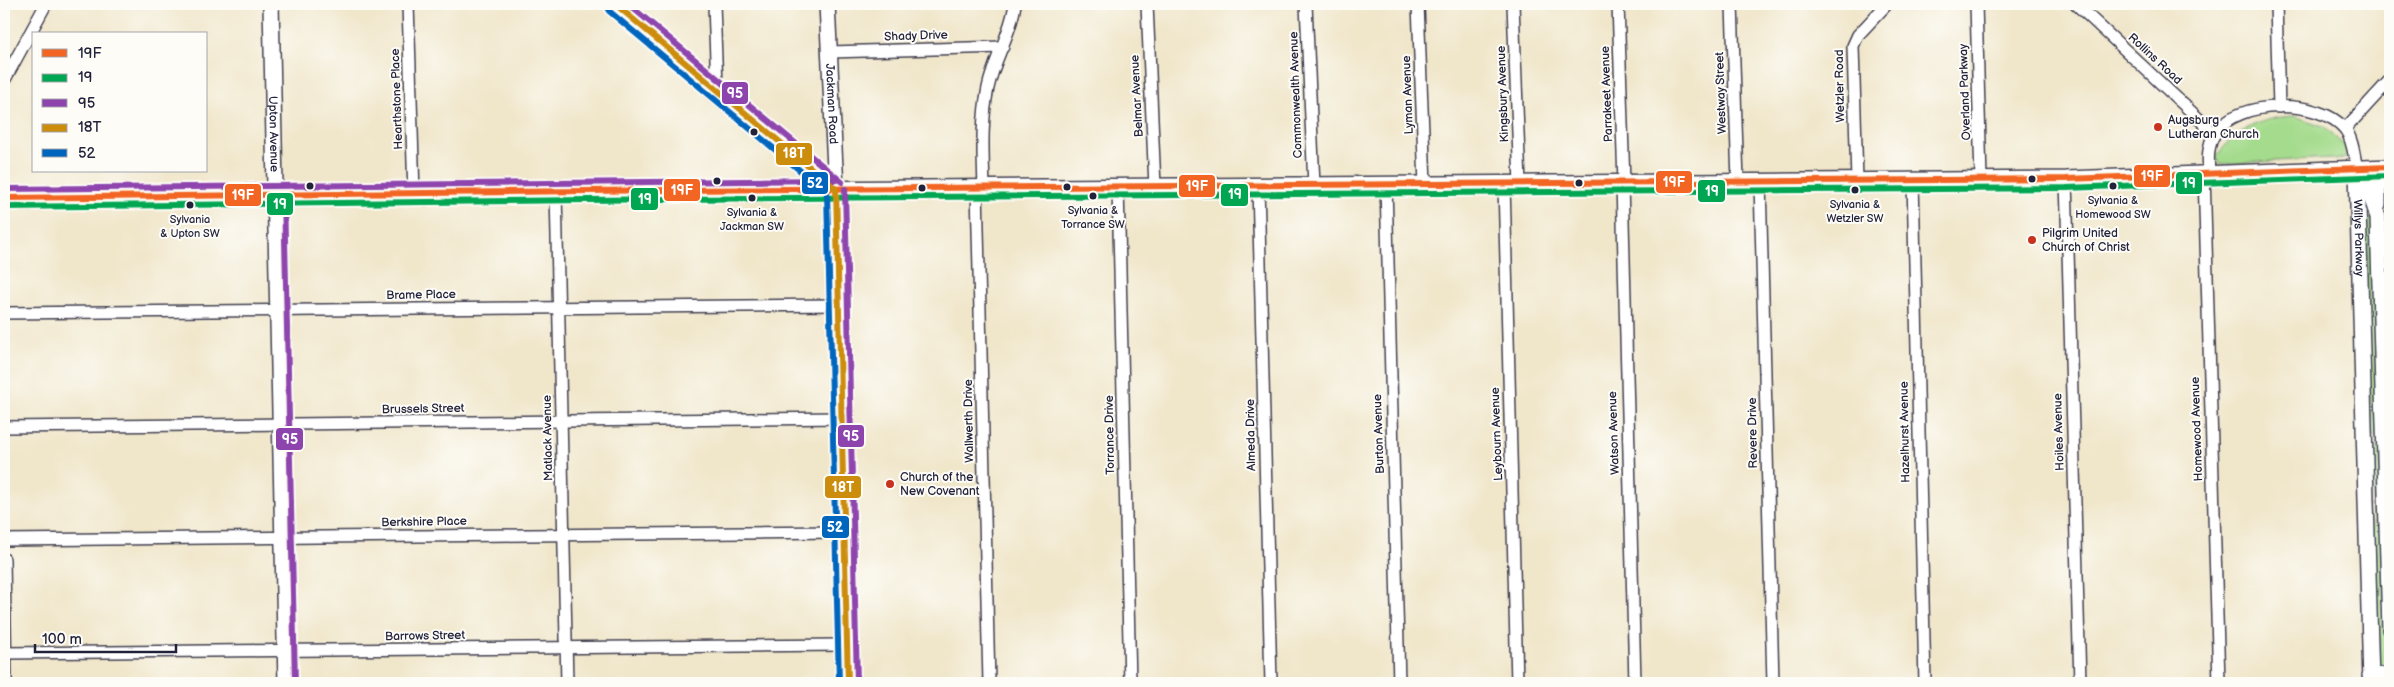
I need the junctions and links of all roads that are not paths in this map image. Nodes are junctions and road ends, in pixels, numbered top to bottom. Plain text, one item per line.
1 (46, 4) edge
2 (271, 4) edge
3 (408, 4) edge
4 (615, 4) edge
5 (714, 4) edge
6 (827, 4) edge
7 (1015, 4) edge
8 (1147, 4) edge
9 (1306, 4) edge
10 (1418, 4) edge
11 (1514, 4) edge
12 (1618, 4) edge
13 (1732, 4) edge
14 (1887, 4) edge
15 (1976, 4) edge
16 (2076, 4) edge
17 (2276, 4) edge
18 (1003, 47) junction
19 (830, 52) junction
20 (2390, 80) edge
21 (4, 81) edge
22 (718, 88) junction
23 (2280, 107) junction
24 (2345, 129) junction
25 (2215, 134) junction
26 (2384, 168) edge
27 (2357, 169) junction
28 (2206, 174) junction
29 (2066, 179) junction
30 (1982, 180) junction
31 (1857, 181) junction
32 (1913, 181) junction
33 (1738, 182) junction
34 (1760, 182) junction
35 (1623, 183) junction
36 (1504, 184) junction
37 (1520, 184) junction
38 (1386, 185) junction
39 (1425, 185) junction
40 (1258, 186) junction
41 (1314, 186) junction
42 (1118, 187) junction
43 (1156, 187) junction
44 (981, 188) junction
45 (836, 189) junction
46 (556, 192) junction
47 (414, 194) junction
48 (275, 195) junction
49 (4, 198) edge
50 (2378, 217) junction
51 (839, 305) junction
52 (559, 308) junction
53 (278, 310) junction
54 (4, 313) edge
55 (842, 418) junction
56 (561, 421) junction
57 (281, 424) junction
58 (4, 427) edge
59 (2364, 442) junction
60 (2385, 442) junction
61 (844, 532) junction
62 (564, 535) junction
63 (283, 538) junction
64 (4, 540) edge
65 (4, 559) edge
66 (2390, 629) edge
67 (847, 645) junction
68 (566, 648) junction
69 (286, 651) junction
70 (5, 654) edge
71 (2390, 675) edge
72 (2370, 680) edge
73 (6, 683) edge
74 (286, 683) edge
75 (567, 683) edge
76 (848, 683) edge
77 (989, 683) edge
78 (1130, 683) edge
79 (1271, 683) edge
80 (1399, 683) edge
81 (1517, 683) edge
82 (1635, 683) edge
83 (1773, 683) edge
84 (1925, 683) edge
85 (2080, 683) edge
86 (2218, 683) edge

1 - 21 street
2 - 48 main road, Upton Avenue
3 - 47 street, Hearthstone Place
4 - 22 main road
5 - 22 street
6 - 19 main road, Jackman Road
7 - 18 street, Wallwerth Drive
8 - 43 street, Belmar Avenue
9 - 41 street, Commonwealth Avenue
10 - 39 street, Lyman Avenue
11 - 37 street, Kingsbury Avenue
12 - 35 street, Parrakeet Avenue
13 - 33 street, Westway Street
14 - 31 street, Wetzler Road
15 - 30 street, Overland Parkway
16 - 25 street, Rollins Road
17 - 23 street
18 - 19 street, Shady Drive
18 - 44 street, Wallwerth Drive
19 - 45 main road, Jackman Road
20 - 24 street
22 - 45 main road
23 - 24 street
23 - 25 street
24 - 27 street
25 - 28 street, Homewood Avenue
26 - 27 main road
26 - 50 main road
27 - 28 main road
27 - 50 main road, Willys Parkway
27 - 59 main road, Willys Parkway
28 - 29 main road
28 - 86 street, Homewood Avenue
29 - 30 main road
29 - 85 street, Hoiles Avenue
30 - 32 main road
31 - 32 main road
31 - 34 main road
32 - 84 street, Hazelhurst Avenue
33 - 34 main road
33 - 35 main road
34 - 83 street, Revere Drive
35 - 37 main road
35 - 82 street, Watson Avenue
36 - 37 main road
36 - 39 main road
36 - 81 street, Leybourn Avenue
38 - 39 main road
38 - 41 main road
38 - 80 street, Burton Avenue
40 - 41 main road
40 - 43 main road
40 - 79 street, Almeda Drive
42 - 43 main road
42 - 44 main road
42 - 78 street, Torrance Drive
44 - 45 main road
44 - 77 street, Wallwerth Drive
45 - 46 main road
45 - 51 main road, Jackman Road
46 - 47 main road
46 - 52 street, Matlack Avenue
47 - 48 main road
48 - 49 main road
48 - 53 main road, Upton Avenue
50 - 60 main road, Willys Parkway
51 - 52 street, Brame Place
51 - 55 main road, Jackman Road
52 - 53 street, Brame Place
52 - 56 street, Matlack Avenue
53 - 54 street, Brame Place
53 - 57 main road, Upton Avenue
55 - 56 street, Brussels Street
55 - 61 main road, Jackman Road
56 - 57 street, Brussels Street
56 - 62 street, Matlack Avenue
57 - 58 street, Brussels Street
57 - 63 main road, Upton Avenue
59 - 60 main road
59 - 72 main road, Willys Parkway
60 - 66 main road, Willys Parkway
61 - 62 street, Berkshire Place
61 - 67 main road, Jackman Road
62 - 63 street, Berkshire Place
62 - 68 street, Matlack Avenue
63 - 64 street, Berkshire Place
63 - 69 main road, Upton Avenue
65 - 70 street
67 - 68 street, Barrows Street
67 - 76 main road, Jackman Road
68 - 69 street, Barrows Street
68 - 75 street, Matlack Avenue
69 - 70 street, Barrows Street
69 - 74 main road, Upton Avenue
70 - 73 street
71 - 72 main road

